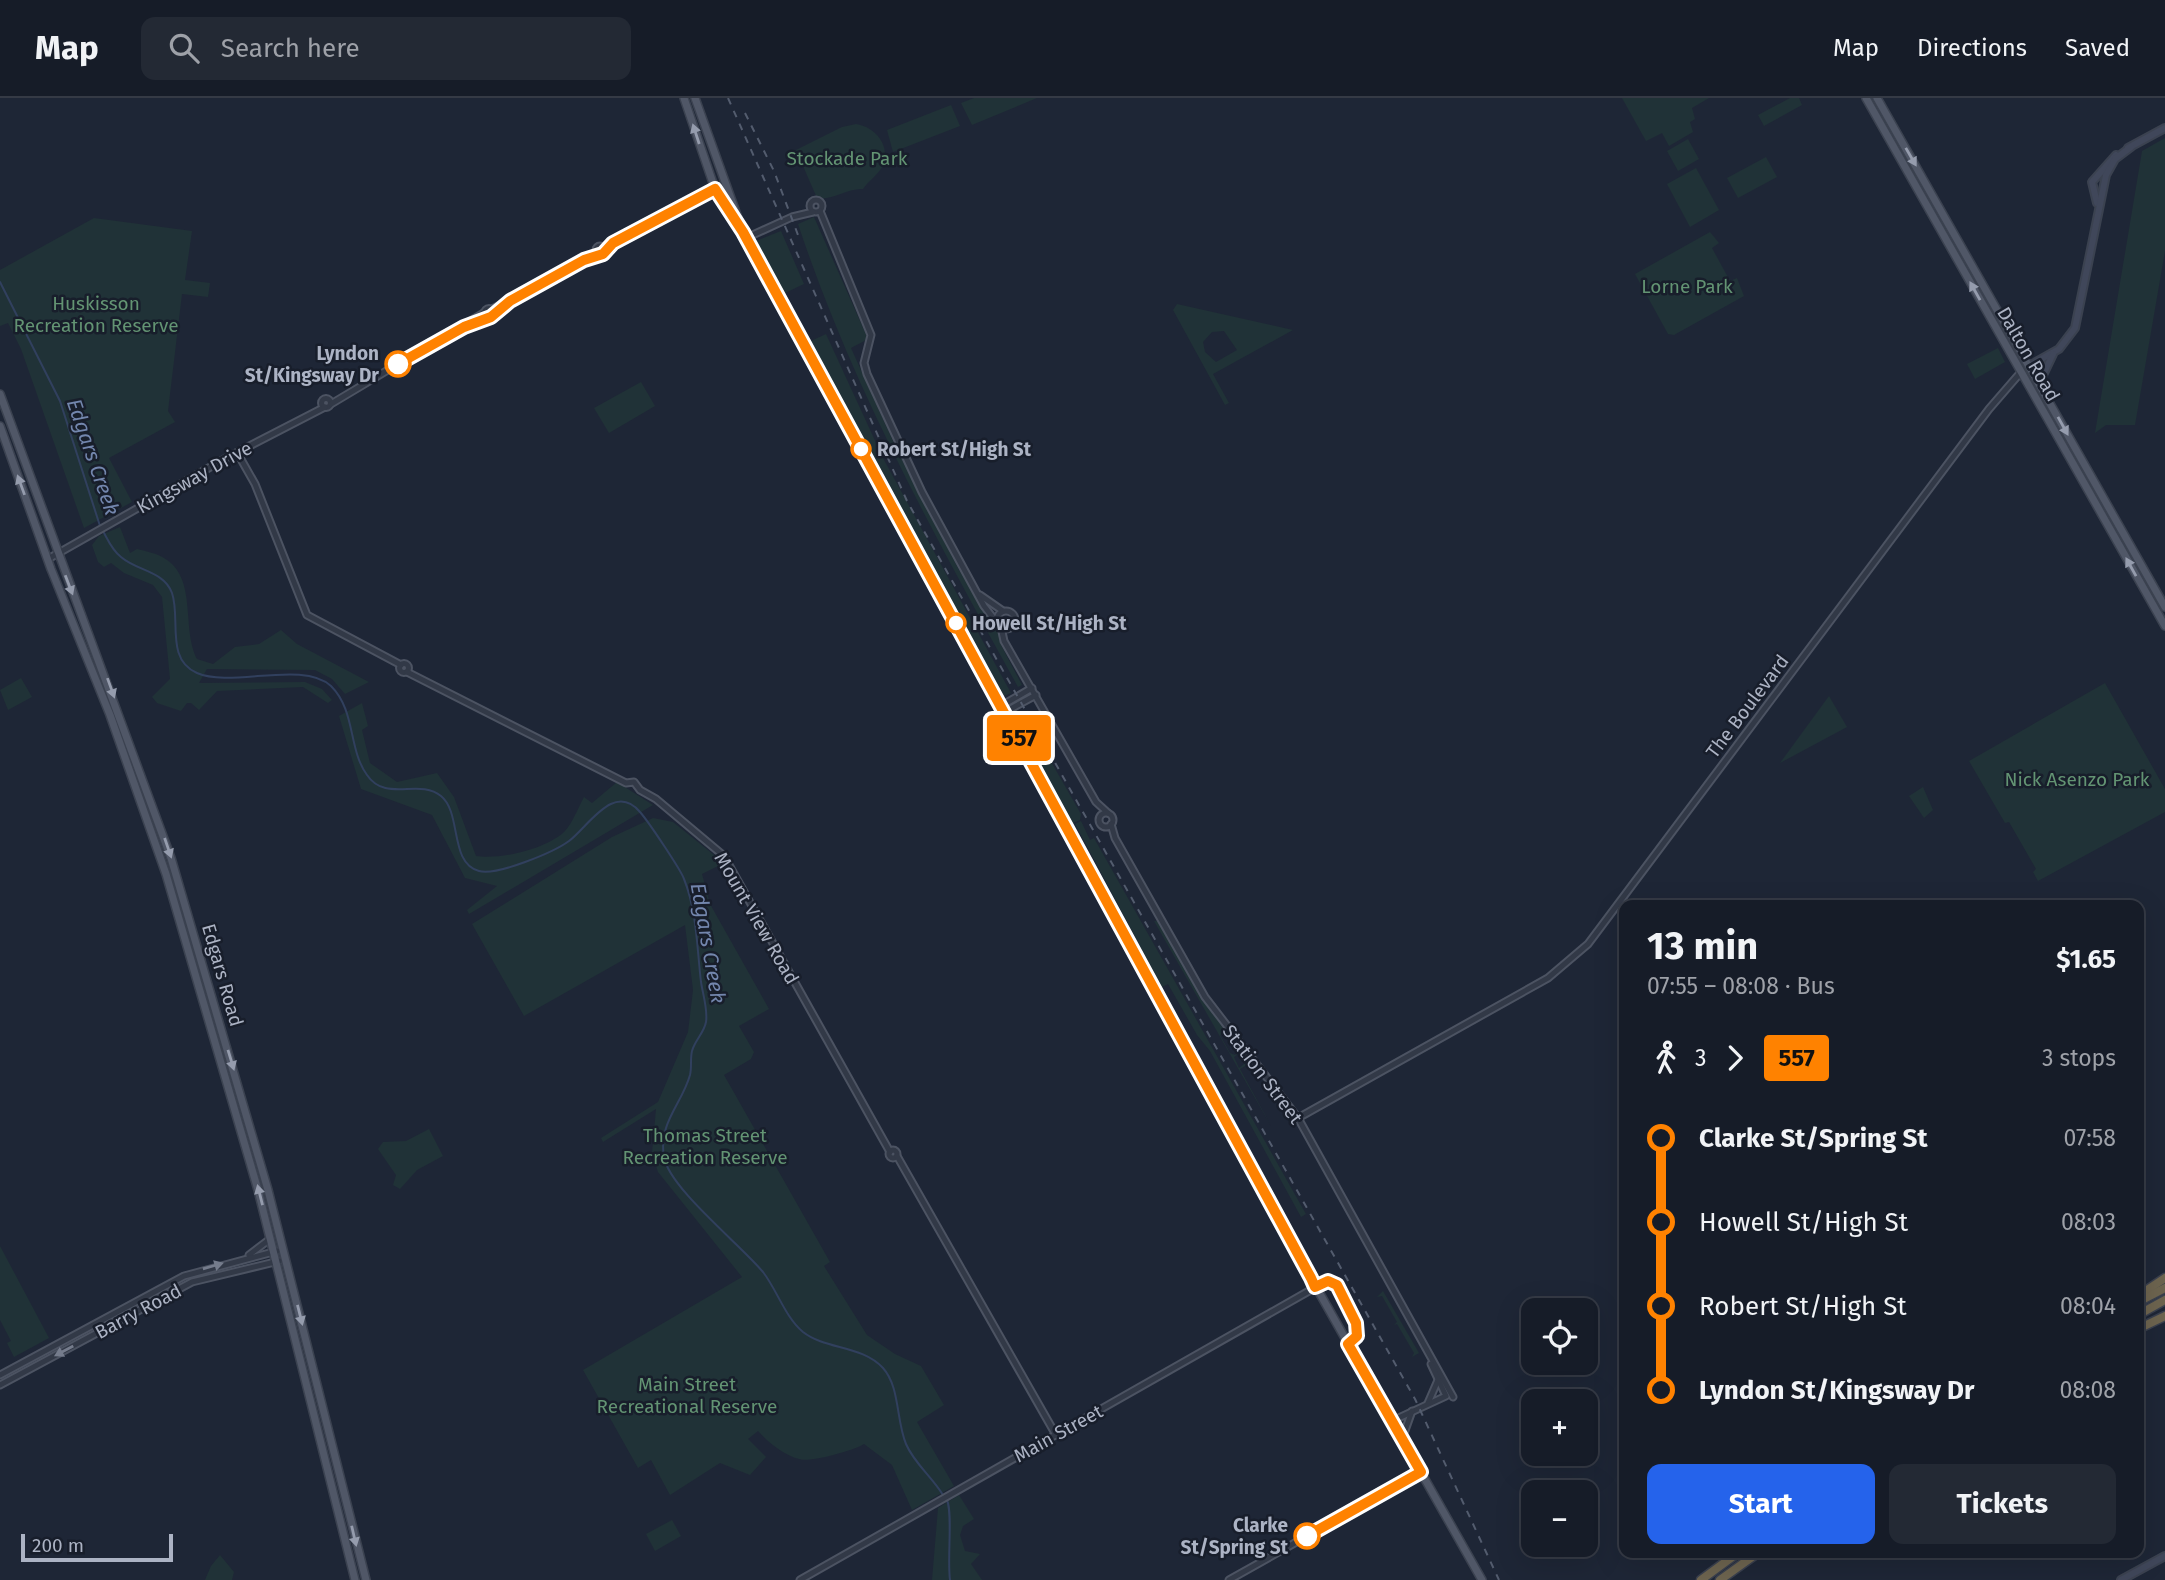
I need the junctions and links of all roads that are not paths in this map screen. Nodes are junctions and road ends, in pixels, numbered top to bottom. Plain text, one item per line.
1 (684, 98) edge
2 (695, 98) edge
3 (1866, 98) edge
4 (1877, 98) edge
5 (2165, 128) edge
6 (2131, 147) junction
7 (2096, 176) junction
8 (2105, 180) junction
9 (724, 185) junction
10 (2093, 188) junction
11 (2104, 188) junction
12 (715, 189) junction
13 (1932, 195) junction
14 (1924, 199) junction
15 (810, 205) junction
16 (2097, 209) junction
17 (816, 212) junction
18 (792, 217) junction
19 (745, 235) junction
20 (2054, 353) junction
21 (2029, 366) junction
22 (2021, 372) junction
23 (2042, 388) junction
24 (0, 394) edge
25 (0, 426) edge
26 (238, 454) junction
27 (57, 553) junction
28 (47, 559) junction
29 (977, 593) junction
30 (2165, 607) edge
31 (1004, 611) junction
32 (999, 625) junction
33 (2165, 626) edge
34 (1010, 627) junction
35 (93, 644) junction
36 (1008, 647) junction
37 (84, 648) junction
38 (1032, 688) junction
39 (1036, 695) junction
40 (1003, 709) junction
41 (145, 783) junction
42 (135, 787) junction
43 (1096, 802) junction
44 (1108, 813) junction
45 (1099, 817) junction
46 (1111, 824) junction
47 (1103, 826) junction
48 (1115, 838) junction
49 (1621, 900) edge
50 (1619, 903) edge
51 (205, 971) junction
52 (195, 974) junction
53 (1298, 1118) junction
54 (270, 1239) junction
55 (283, 1249) junction
56 (274, 1251) junction
57 (243, 1259) junction
58 (286, 1259) junction
59 (276, 1261) junction
60 (2165, 1278) edge
61 (1315, 1287) junction
62 (2165, 1288) edge
63 (2144, 1292) edge
64 (150, 1294) junction
65 (2144, 1299) edge
66 (2165, 1300) edge
67 (154, 1302) junction
68 (2144, 1312) edge
69 (2165, 1316) edge
70 (2144, 1326) edge
71 (1426, 1352) junction
72 (0, 1375) edge
73 (1438, 1379) junction
74 (0, 1385) edge
75 (1449, 1396) junction
76 (1428, 1403) junction
77 (1412, 1411) junction
78 (1392, 1421) junction
79 (1056, 1435) junction
80 (1402, 1439) junction
81 (1421, 1472) junction
82 (2165, 1556) edge
83 (1731, 1558) edge
84 (1751, 1558) edge
85 (355, 1580) edge
86 (366, 1580) edge
87 (800, 1580) edge
88 (1229, 1580) edge
89 (1482, 1580) edge
90 (1701, 1580) edge
91 (1720, 1580) edge
92 (2121, 1580) edge

12 -> 1 main road
2 - 9 main road
3 - 14 main road, Dalton Road
4 -> 13 main road, Dalton Road
5 - 6 main road
6 - 7 main road
6 - 8 main road
7 - 8 main road
7 - 10 main road
8 - 11 main road, The Boulevard
9 - 12 street, Kingsway Drive
9 - 19 main road
10 - 11 main road
10 - 16 main road, The Boulevard
11 - 16 main road, The Boulevard
12 - 19 main road
12 - 26 street, Kingsway Drive
13 - 14 main road
13 - 21 main road, Dalton Road
22 -> 14 main road, Dalton Road
15 - 17 street
15 - 17 street
15 - 18 street
16 - 20 main road, The Boulevard
17 - 18 street
17 - 29 street
18 - 19 street
19 - 40 main road
20 - 21 main road, The Boulevard
20 - 23 main road
21 - 22 main road, The Boulevard
21 - 23 main road, Dalton Road
33 -> 22 main road, Dalton Road
22 - 49 street, The Boulevard
23 -> 30 main road, Dalton Road
24 - 27 main road, Edgars Road
28 -> 25 main road, Edgars Road
26 - 27 street, Kingsway Drive
26 - 79 street, Mount View Road
27 - 28 street, Kingsway Drive
27 -> 35 main road, Edgars Road
28 - 37 main road, Edgars Road
29 - 31 street
29 - 32 street
31 - 32 street
31 - 34 street
32 - 34 street
32 - 36 street
34 - 36 street
35 - 37 main road
35 -> 41 main road, Edgars Road
36 - 38 street
37 - 42 main road, Edgars Road
38 - 39 street
38 - 40 street
39 - 40 street
39 - 43 street
40 - 61 main road
41 - 42 main road
41 -> 51 main road, Edgars Road
42 - 52 main road, Edgars Road
43 - 44 street
43 - 45 street
44 - 45 street
44 - 46 street, Station Street
45 - 47 street
46 - 47 street
46 - 48 street, Station Street
47 - 48 street, Station Street
48 - 53 street, Station Street
50 - 53 street, The Boulevard
51 - 52 main road
51 -> 55 main road, Edgars Road
54 -> 52 main road, Edgars Road
53 - 71 street, Station Street
54 - 56 main road, Edgars Road
54 - 57 street
55 - 56 street, Barry Road
55 - 58 main road, Edgars Road
56 - 57 street, Barry Road
56 - 59 main road, Edgars Road
64 -> 57 street, Barry Road
58 - 59 street, Barry Road
58 -> 86 main road, Edgars Road
59 - 67 street, Barry Road
59 - 85 main road, Edgars Road
60 - 63 highway
61 - 78 main road
61 - 79 street, Main Street
62 - 65 highway
64 - 67 street
64 - 72 street, Barry Road
66 - 68 highway
67 -> 74 street, Barry Road
69 - 70 highway
71 - 73 street, Station Street
71 - 75 street, Station Street
73 - 75 street, Station Street
73 - 76 street
75 - 76 street
76 - 77 street
77 - 78 street
77 - 80 street
78 - 80 main road
79 - 87 street, Main Street
80 - 81 main road
81 - 88 street
81 - 89 main road
82 - 92 main road
83 - 90 highway
84 - 91 highway

